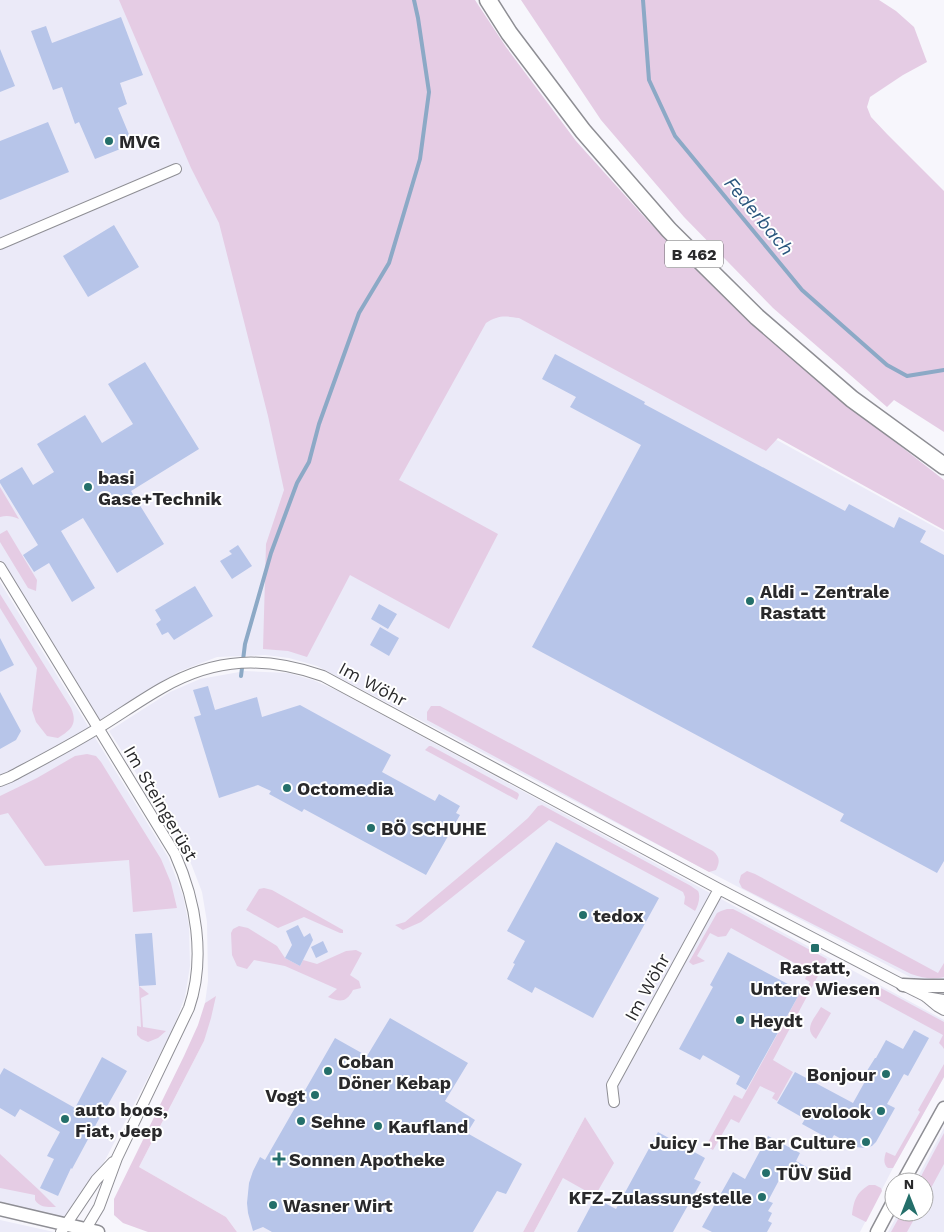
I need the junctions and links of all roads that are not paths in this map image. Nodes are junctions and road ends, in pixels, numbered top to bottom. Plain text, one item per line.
1 (488, 0) edge
2 (176, 169) dead end
3 (0, 244) edge
4 (944, 466) edge
5 (0, 567) edge
6 (98, 728) junction
7 (0, 782) edge
8 (719, 889) junction
9 (903, 984) junction
10 (944, 986) edge
11 (925, 996) junction
12 (944, 1000) edge
13 (944, 1010) edge
14 (614, 1102) dead end
15 (943, 1108) edge
16 (117, 1158) junction
17 (908, 1172) edge
18 (0, 1209) edge
19 (884, 1219) edge
20 (63, 1228) edge
21 (90, 1231) edge
22 (877, 1232) edge

1 - 4 main road, B 462
2 - 3 street
5 - 6 street, Im Steingerüst
6 - 7 street, Im Wöhr
6 - 8 street, Im Wöhr
6 - 16 street, Im Steingerüst
8 - 9 street, Im Wöhr
8 - 14 street, Im Wöhr
9 - 10 street
9 - 11 street, Im Wöhr
11 - 12 street, Im Wöhr
11 - 13 street, Im Wöhr
15 - 17 street
16 - 20 street, Im Steingerüst
16 - 21 street, Im Steingerüst
18 - 20 street
19 - 22 street
20 - 21 street

